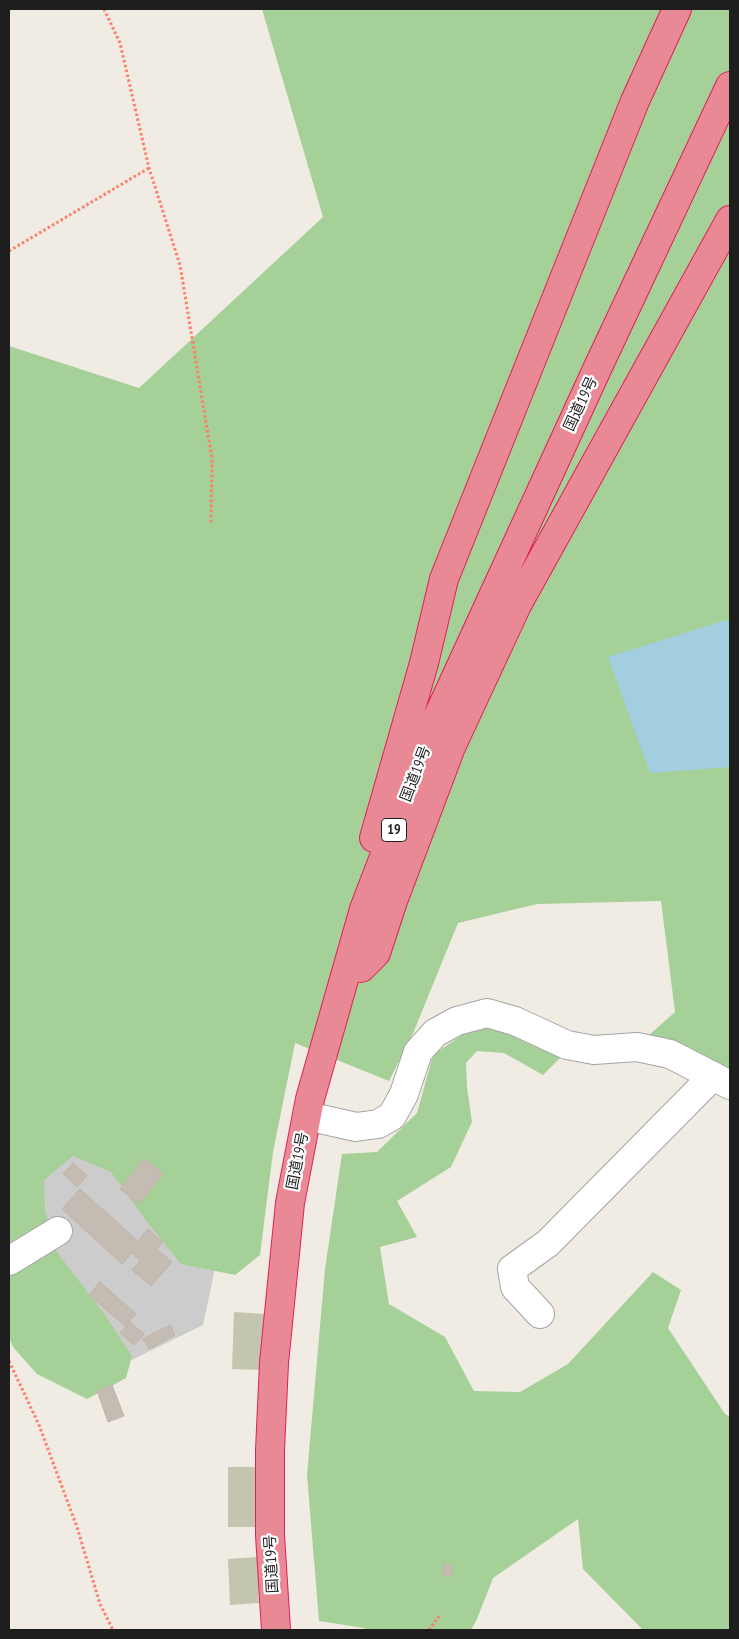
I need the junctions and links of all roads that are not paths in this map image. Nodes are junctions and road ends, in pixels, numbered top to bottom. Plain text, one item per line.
1 (677, 9) edge
2 (730, 86) edge
3 (730, 120) edge
4 (730, 220) edge
5 (364, 910) junction
6 (361, 968) junction
7 (722, 1080) edge
8 (313, 1117) junction
9 (58, 1231) dead end
10 (9, 1261) edge
11 (540, 1314) dead end
12 (276, 1630) edge
13 (288, 1630) edge

1 - 5 highway
2 - 5 highway, 国道19号 / 19
3 - 6 highway, 国道19号 / 19
4 - 6 highway
5 - 8 highway, 国道19号 / 19
6 - 8 highway, 国道19号 / 19
7 - 8 street
7 - 11 street
8 - 12 highway, 国道19号 / 19
8 - 13 highway, 国道19号 / 19
9 - 10 street

